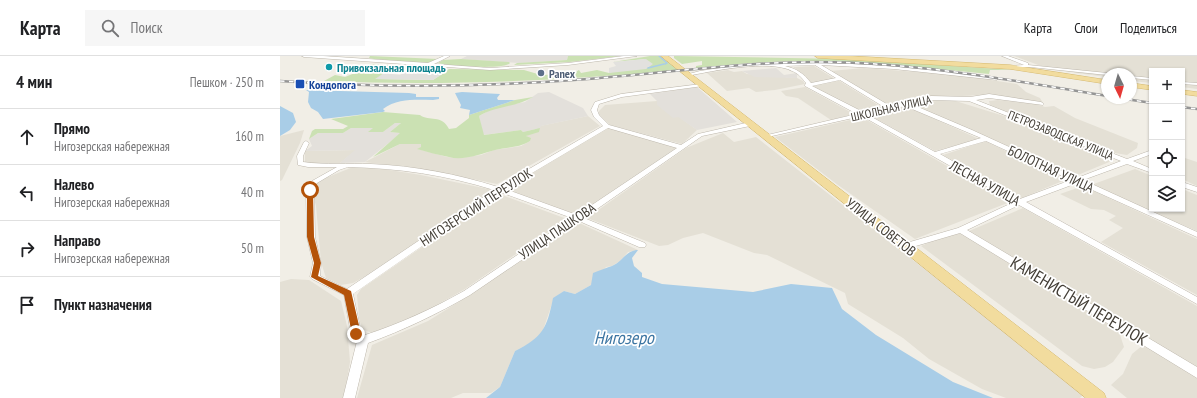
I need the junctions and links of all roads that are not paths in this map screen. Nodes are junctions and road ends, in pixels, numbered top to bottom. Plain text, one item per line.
1 (304, 56) edge
2 (361, 56) edge
3 (448, 56) edge
4 (635, 56) edge
5 (664, 56) edge
6 (818, 56) edge
7 (1004, 56) edge
8 (352, 60) junction
9 (816, 64) junction
10 (428, 65) junction
11 (778, 65) junction
12 (1032, 68) junction
13 (1101, 74) edge
14 (687, 75) junction
15 (1137, 78) edge
16 (839, 79) junction
17 (995, 79) dead end
18 (1149, 79) edge
19 (1101, 81) edge
20 (1185, 83) edge
21 (1197, 84) edge
22 (701, 85) junction
23 (807, 86) junction
24 (1137, 86) edge
25 (1149, 88) edge
26 (1185, 92) edge
27 (1197, 94) edge
28 (970, 99) junction
29 (906, 104) junction
30 (1041, 104) dead end
31 (889, 108) junction
32 (862, 115) junction
33 (750, 124) junction
34 (607, 126) junction
35 (765, 136) junction
36 (986, 139) junction
37 (306, 143) dead end
38 (681, 147) junction
39 (1149, 153) edge
40 (934, 154) junction
41 (1127, 161) junction
42 (355, 164) junction
43 (1149, 170) edge
44 (1075, 180) junction
45 (1185, 185) edge
46 (500, 188) junction
47 (1197, 190) edge
48 (1019, 202) junction
49 (577, 217) junction
50 (961, 230) junction
51 (1197, 235) edge
52 (642, 245) dead end
53 (906, 246) junction
54 (348, 293) junction
55 (1197, 301) edge
56 (363, 340) junction
57 (1197, 373) edge
58 (349, 398) edge
59 (1098, 398) edge

1 - 8 street
2 - 8 street
3 - 10 street
4 - 10 street
5 - 14 main road, УЛИЦА СОВЕТОВ
6 - 12 main road
7 - 12 street
8 - 10 street
9 - 11 street
9 - 16 street
9 - 17 street
11 - 14 street
11 - 23 street, ЛЕСНАЯ УЛИЦА
12 - 13 street
12 - 19 main road
14 - 22 main road, УЛИЦА СОВЕТОВ
15 - 18 street
16 - 23 street
16 - 31 street
20 - 21 street
22 - 33 main road, УЛИЦА СОВЕТОВ
22 - 34 street
23 - 32 street, ЛЕСНАЯ УЛИЦА
24 - 25 main road
26 - 27 main road
28 - 29 street, ШКОЛЬНАЯ УЛИЦА
28 - 30 street, ШКОЛЬНАЯ УЛИЦА
28 - 41 street, ПЕТРОЗАВОДСКАЯ УЛИЦА
29 - 31 street, ШКОЛЬНАЯ УЛИЦА
29 - 36 street, БОЛОТНАЯ УЛИЦА
31 - 32 street, ШКОЛЬНАЯ УЛИЦА
32 - 35 street, ШКОЛЬНАЯ УЛИЦА
32 - 40 street, ЛЕСНАЯ УЛИЦА
33 - 35 main road, УЛИЦА СОВЕТОВ
33 - 38 street, УЛИЦА ПАШКОВА
34 - 38 street
34 - 46 street, НИГОЗЕРСКИЙ ПЕРЕУЛОК
35 - 53 main road, УЛИЦА СОВЕТОВ
36 - 40 street
36 - 44 street, БОЛОТНАЯ УЛИЦА
37 - 42 street
38 - 49 street, УЛИЦА ПАШКОВА
39 - 41 street
40 - 48 street, ЛЕСНАЯ УЛИЦА
41 - 43 street, ПЕТРОЗАВОДСКАЯ УЛИЦА
41 - 44 street
42 - 46 street
42 - 54 street
44 - 48 street
44 - 51 street, БОЛОТНАЯ УЛИЦА
45 - 47 street
46 - 49 street
46 - 54 street, НИГОЗЕРСКИЙ ПЕРЕУЛОК
48 - 50 street
48 - 55 street, ЛЕСНАЯ УЛИЦА
49 - 52 street
49 - 56 street, УЛИЦА ПАШКОВА
50 - 53 street
50 - 57 street, КАМЕНИСТЫЙ ПЕРЕУЛОК
53 - 59 main road, УЛИЦА СОВЕТОВ
54 - 56 street
56 - 58 street

